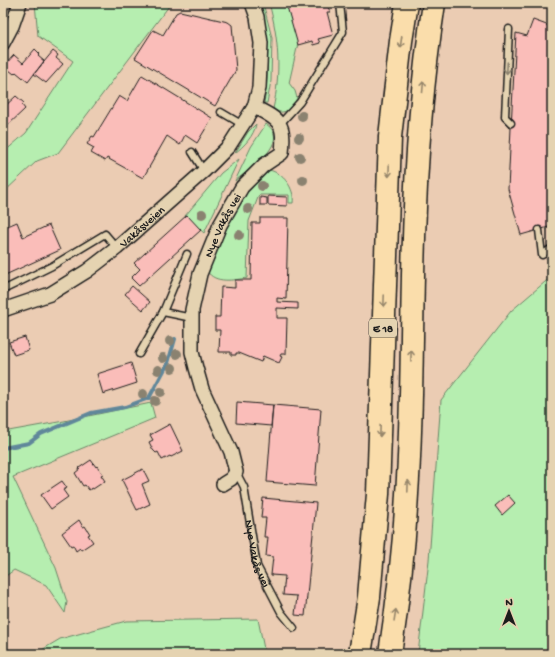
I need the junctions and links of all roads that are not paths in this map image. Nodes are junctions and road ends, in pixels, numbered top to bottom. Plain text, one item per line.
1 (20, 3) edge
2 (252, 3) edge
3 (340, 3) edge
4 (407, 3) edge
5 (434, 3) edge
6 (509, 29) dead end
7 (3, 43) edge
8 (254, 108) junction
9 (221, 112) dead end
10 (511, 123) dead end
11 (280, 124) junction
12 (243, 125) junction
13 (192, 152) dead end
14 (204, 171) junction
15 (539, 230) dead end
16 (117, 248) junction
17 (552, 248) edge
18 (187, 254) dead end
19 (3, 290) edge
20 (3, 310) edge
21 (163, 312) junction
22 (192, 318) junction
23 (139, 354) dead end
24 (236, 472) junction
25 (223, 484) dead end
26 (294, 628) dead end
27 (360, 654) edge
28 (390, 654) edge

1 - 7 street
2 - 8 street
3 - 11 lane
4 -> 27 highway, E 18
28 -> 5 highway, E 18
6 -> 10 lane
8 - 11 street
8 - 12 street, Vakåsveien
9 - 12 lane
11 - 22 street, Nye Vakås vei
12 - 14 street, Vakåsveien
13 - 14 lane
14 - 16 street, Vakåsveien
15 - 17 lane
16 - 19 lane
16 - 20 street, Vakåsveien
18 - 21 lane
21 - 22 lane
21 - 23 lane
22 - 24 street, Nye Vakås vei
24 - 25 street
24 - 26 lane, Nye Vakås vei

